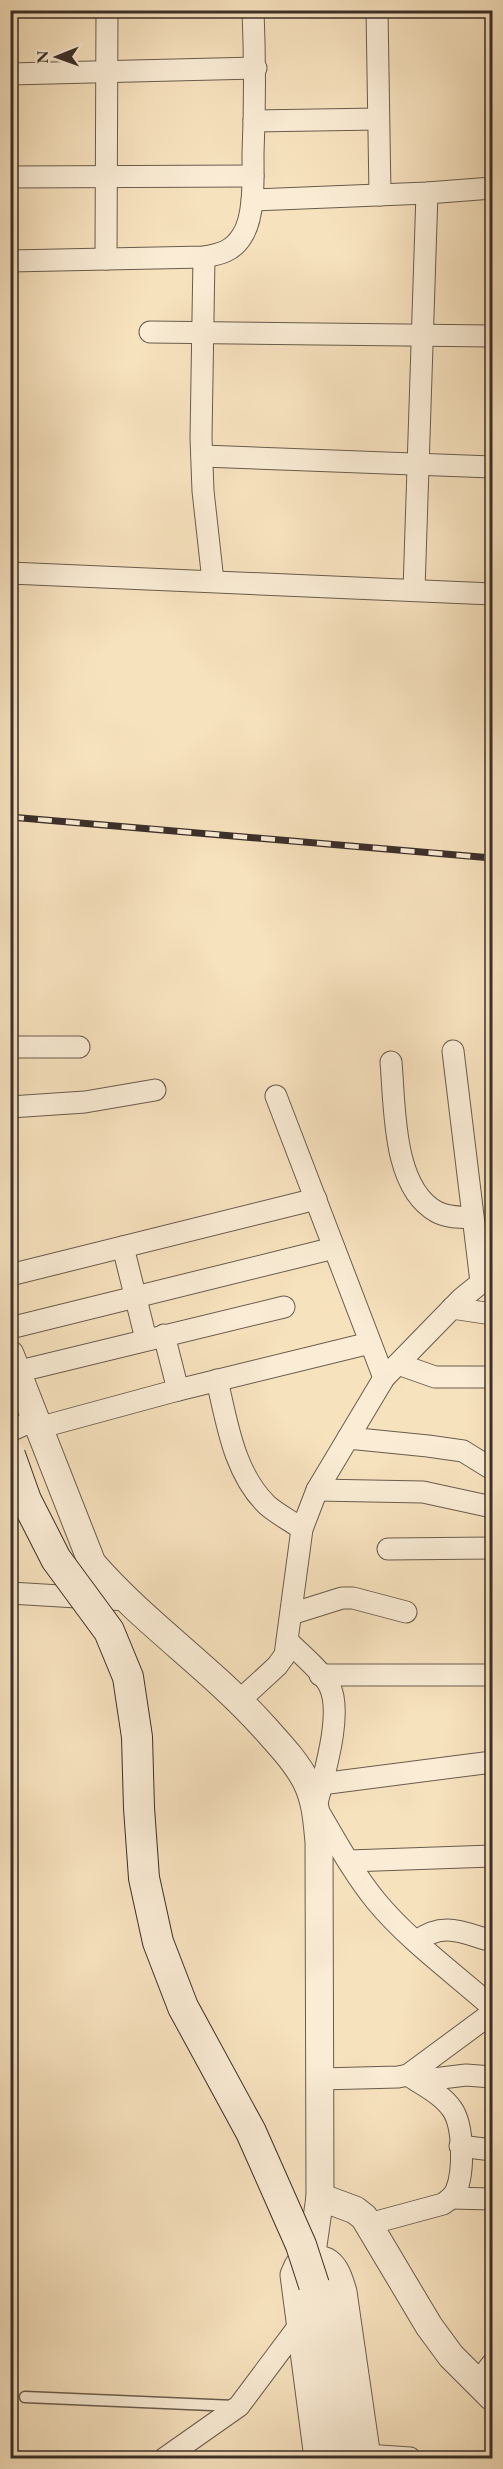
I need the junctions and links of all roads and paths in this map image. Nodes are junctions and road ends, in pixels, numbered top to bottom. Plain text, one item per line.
1 (107, 10) edge
2 (254, 10) edge
3 (377, 10) edge
4 (256, 68) junction
5 (107, 72) junction
6 (10, 74) edge
7 (378, 119) junction
8 (254, 121) junction
9 (253, 176) junction
10 (10, 177) edge
11 (106, 177) junction
12 (492, 188) edge
13 (427, 193) junction
14 (380, 195) junction
15 (252, 200) junction
16 (204, 257) junction
17 (106, 259) junction
18 (10, 261) edge
19 (150, 332) dead end
20 (203, 332) junction
21 (423, 334) junction
22 (492, 336) edge
23 (202, 456) junction
24 (418, 464) junction
25 (492, 467) edge
26 (10, 573) edge
27 (213, 581) junction
28 (414, 590) junction
29 (492, 594) edge
30 (10, 1047) edge
31 (79, 1047) dead end
32 (453, 1051) dead end
33 (391, 1062) dead end
34 (155, 1090) dead end
35 (276, 1096) dead end
36 (10, 1107) edge
37 (316, 1199) junction
38 (473, 1218) junction
39 (123, 1247) junction
40 (334, 1248) junction
41 (10, 1275) edge
42 (487, 1278) edge
43 (135, 1296) junction
44 (284, 1307) dead end
45 (452, 1308) junction
46 (492, 1314) edge
47 (10, 1328) edge
48 (155, 1337) junction
49 (370, 1343) junction
50 (13, 1363) edge
51 (391, 1371) junction
52 (492, 1377) edge
53 (217, 1380) junction
54 (178, 1390) junction
55 (28, 1426) edge
56 (348, 1438) junction
57 (10, 1455) edge
58 (492, 1469) edge
59 (317, 1490) junction
60 (492, 1507) edge
61 (302, 1529) junction
62 (490, 1543) edge
63 (388, 1549) dead end
64 (10, 1593) edge
65 (127, 1599) junction
66 (406, 1612) dead end
67 (291, 1614) junction
68 (288, 1641) junction
69 (320, 1675) junction
70 (492, 1675) edge
71 (240, 1700) junction
72 (492, 1762) edge
73 (319, 1796) junction
74 (492, 1856) edge
75 (349, 1861) junction
76 (417, 1941) junction
77 (492, 1941) edge
78 (492, 2007) edge
79 (492, 2013) edge
80 (492, 2077) edge
81 (413, 2078) junction
82 (320, 2079) junction
83 (460, 2146) junction
84 (492, 2150) edge
85 (320, 2197) junction
86 (452, 2198) junction
87 (492, 2199) edge
88 (369, 2224) junction
89 (313, 2272) junction
90 (301, 2323) junction
91 (487, 2381) edge
92 (25, 2397) dead end
93 (239, 2406) junction
94 (358, 2457) edge
95 (165, 2458) edge
96 (318, 2458) edge
97 (407, 2458) edge

1 - 5 street
2 - 4 street
3 - 7 street
4 - 5 street
4 - 8 street
5 - 6 street
5 - 11 street
7 - 8 street
7 - 14 street
8 - 9 street
9 - 11 street
9 - 15 street
10 - 11 street
11 - 17 street
12 - 13 street
13 - 14 street
13 - 21 street
14 - 15 street
15 - 16 street
16 - 17 street
16 - 20 street
17 - 18 street
19 - 20 street
20 - 21 street
20 - 23 street
21 - 22 street
21 - 24 street
23 - 24 street
23 - 27 street
24 - 25 street
24 - 28 street
26 - 27 street
27 - 28 street
28 - 29 street
30 - 31 street
32 - 38 street
33 - 38 street
34 - 36 street
35 - 37 street
37 - 39 street
37 - 40 street
38 - 42 street
39 - 41 street
39 - 43 street
40 - 43 street
40 - 49 street
42 - 45 street
43 - 47 street
43 - 48 street
44 - 48 street
45 - 46 street
45 - 51 street
48 - 50 street
48 - 54 street
49 - 51 street
49 - 53 street
50 - 55 street
51 - 52 street
51 - 56 street
53 - 54 street
53 - 61 street
54 - 55 street
55 - 65 street
56 - 58 street
56 - 59 street
57 - 89 main road, bridge
59 - 60 street
59 - 61 street
61 - 67 street
62 - 63 street
64 - 65 street
65 - 71 street
66 - 67 street
67 - 68 street
68 - 69 street
68 - 71 street
69 - 70 street
69 - 73 street
71 - 73 street
72 - 73 street
73 - 75 street
73 - 82 street
74 - 75 street
75 - 76 street
76 - 77 street
76 - 78 street
79 - 81 street
80 - 81 street
81 - 82 street
81 - 83 street
82 - 85 street
83 - 84 street
83 - 86 street
85 - 88 street
85 - 89 street
86 - 87 street
86 - 88 street
88 - 91 street
89 - 90 street
89 - 94 main road
90 - 93 street
90 - 96 street
92 - 93 lane
93 - 95 street
94 - 97 street

